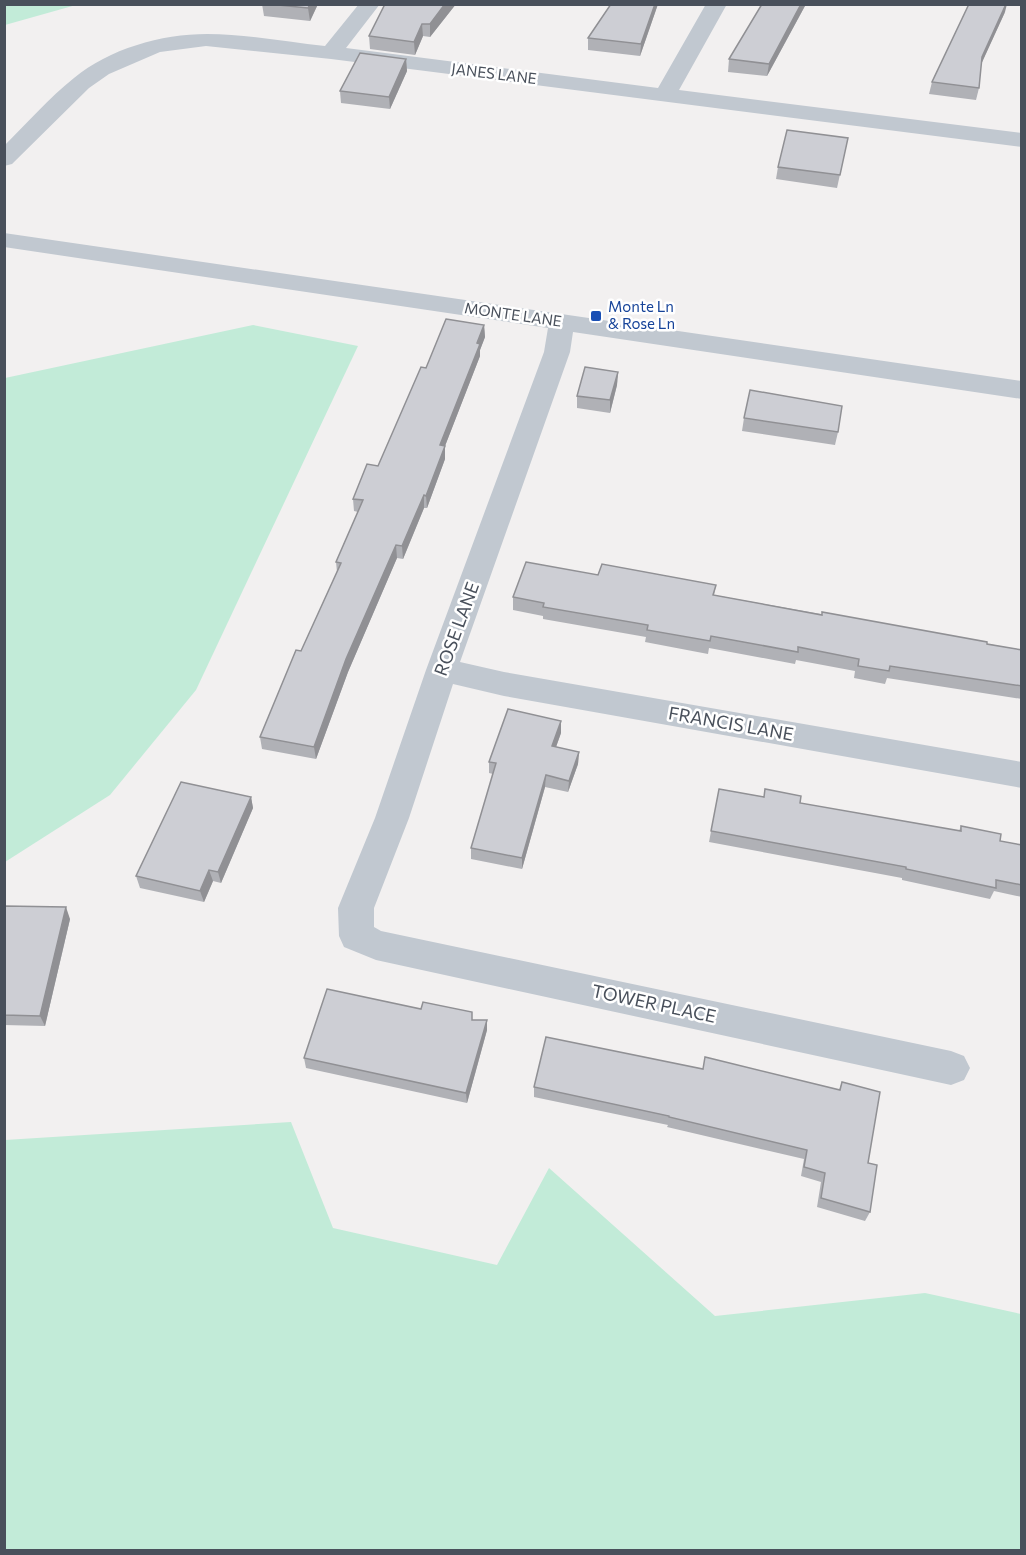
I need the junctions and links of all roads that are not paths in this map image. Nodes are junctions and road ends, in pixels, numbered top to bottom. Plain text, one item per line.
1 (370, 4) edge
2 (717, 4) edge
3 (331, 53) junction
4 (665, 95) junction
5 (1022, 140) edge
6 (4, 159) edge
7 (4, 240) edge
8 (562, 322) junction
9 (1022, 390) edge
10 (442, 670) junction
11 (1022, 775) edge
12 (357, 936) joint
13 (951, 1068) dead end

1 - 3 street
2 - 4 street
3 - 4 street, JANES LANE
3 - 6 street, JANES LANE
4 - 5 street, JANES LANE
7 - 8 street, MONTE LANE
8 - 9 street, MONTE LANE
8 - 10 street, ROSE LANE
10 - 11 street, FRANCIS LANE
10 - 12 street, ROSE LANE
12 - 13 street, TOWER PLACE

